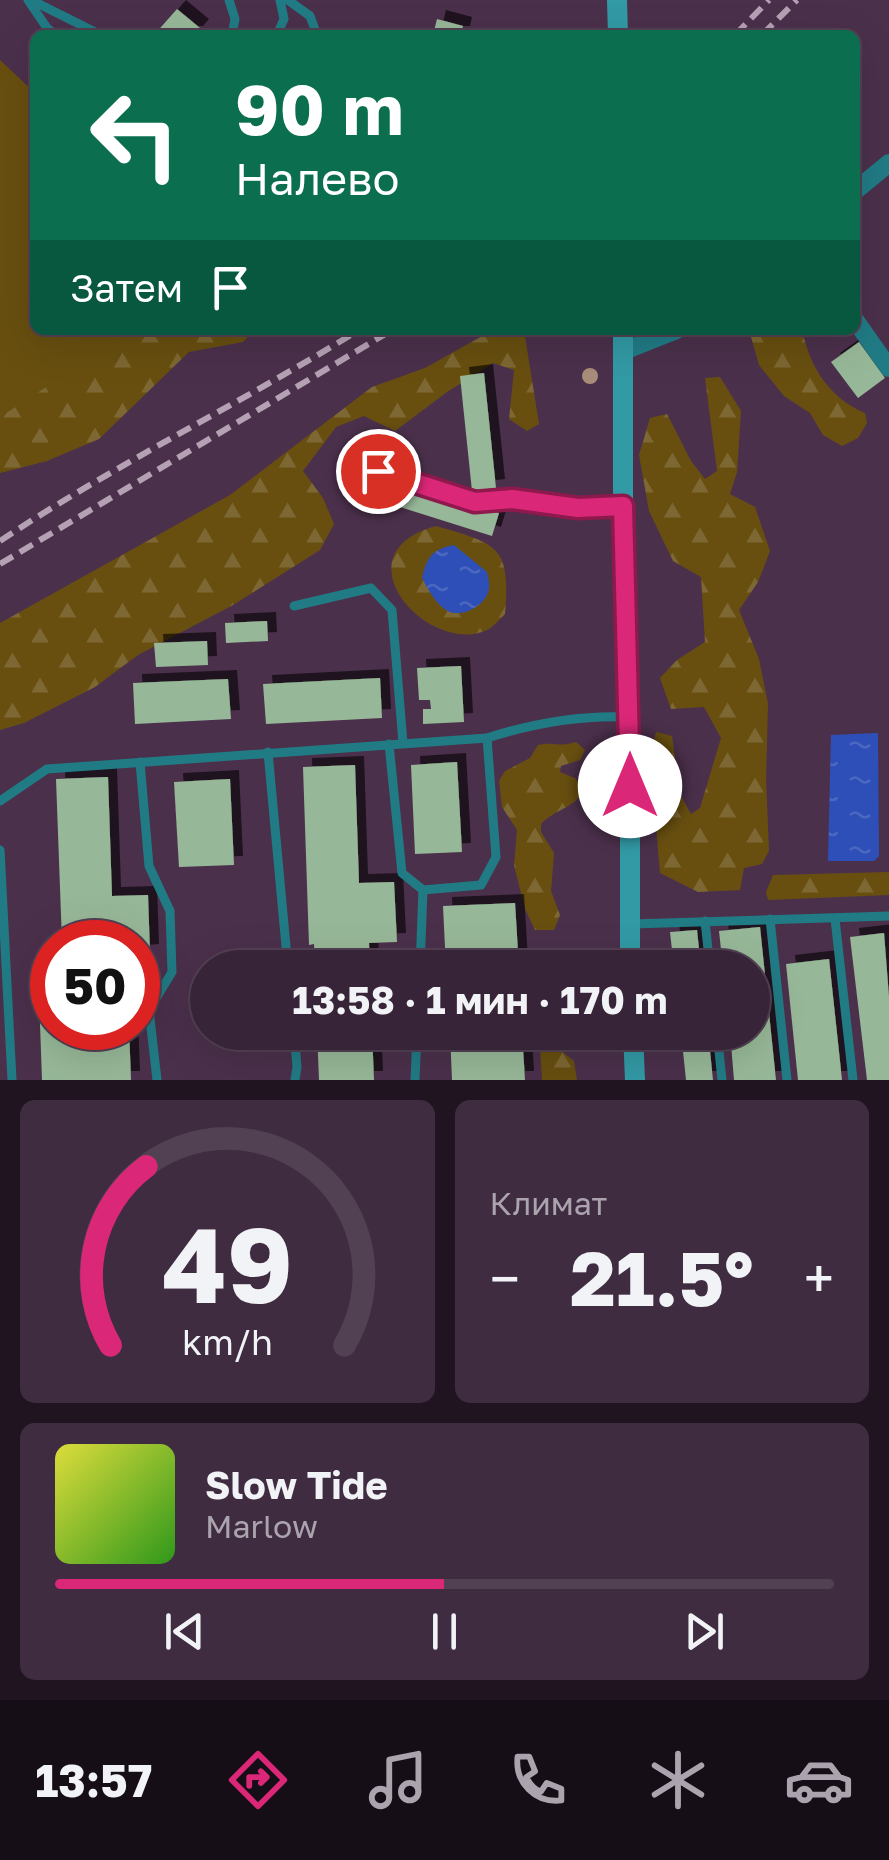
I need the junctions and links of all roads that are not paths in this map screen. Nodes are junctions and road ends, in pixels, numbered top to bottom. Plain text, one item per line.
1 (30, 0) edge
2 (228, 0) edge
3 (280, 0) edge
4 (288, 0) edge
5 (618, 0) edge
6 (49, 30) edge
7 (90, 30) edge
8 (233, 30) edge
9 (279, 30) edge
10 (315, 30) edge
11 (618, 30) edge
12 (889, 163) edge
13 (860, 187) edge
14 (860, 327) edge
15 (650, 335) edge
16 (624, 340) edge
17 (889, 368) edge
18 (378, 471) dead end
19 (623, 506) junction
20 (294, 606) dead end
21 (630, 716) junction
22 (487, 738) junction
23 (403, 743) junction
24 (390, 744) junction
25 (268, 752) junction
26 (140, 762) junction
27 (0, 801) edge
28 (0, 850) edge
29 (423, 890) junction
30 (889, 916) edge
31 (770, 918) junction
32 (835, 919) junction
33 (704, 921) junction
34 (629, 924) junction
35 (286, 950) edge
36 (421, 950) edge
37 (630, 950) edge
38 (708, 950) edge
39 (294, 1050) edge
40 (417, 1050) edge
41 (634, 1050) edge
42 (718, 1050) edge
43 (12, 1080) edge
44 (158, 1080) edge
45 (295, 1080) edge
46 (416, 1080) edge
47 (635, 1080) edge
48 (722, 1080) edge
49 (788, 1080) edge
50 (853, 1080) edge

1 - 6 lane
1 - 7 lane
2 - 8 lane
3 - 9 lane
4 - 10 lane
5 - 11 main road
12 - 13 street
14 - 17 street
15 - 16 street
16 - 19 main road
18 - 19 lane
19 - 21 main road
20 - 23 lane
21 - 22 lane
21 - 34 main road
22 - 23 lane
22 - 29 lane
23 - 24 lane
24 - 25 lane
24 - 29 lane
25 - 26 lane
25 - 35 lane
26 - 27 lane
26 - 44 lane
28 - 43 lane
29 - 36 lane
30 - 32 lane
31 - 32 lane
31 - 33 lane
31 - 49 lane
32 - 50 lane
33 - 34 lane
33 - 38 lane
34 - 37 main road
39 - 45 lane
40 - 46 lane
41 - 47 main road
42 - 48 lane

